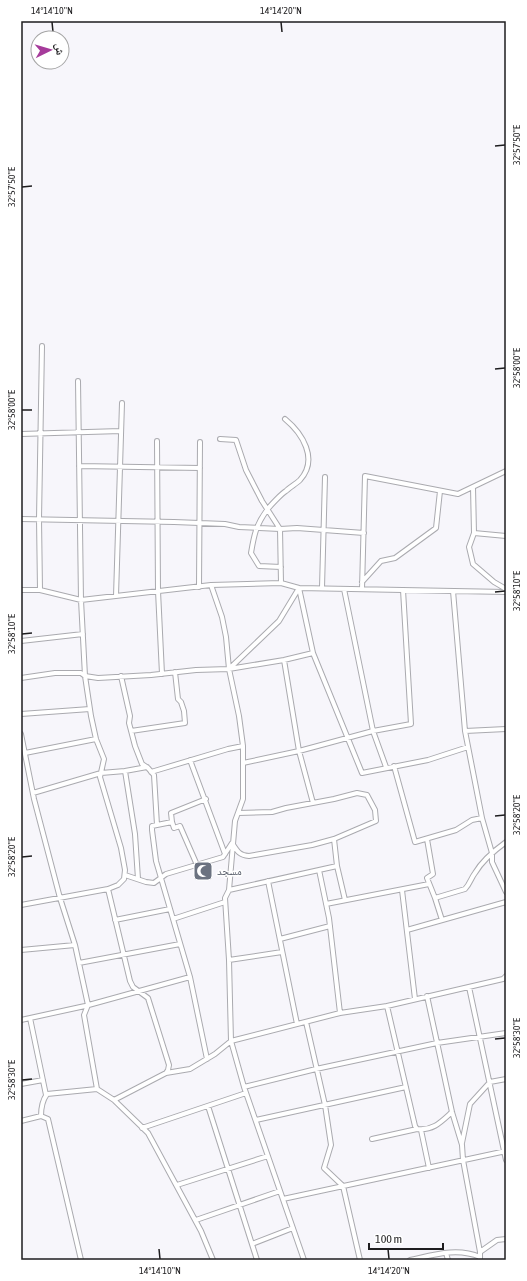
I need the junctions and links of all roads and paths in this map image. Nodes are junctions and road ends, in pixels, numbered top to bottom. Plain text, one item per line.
1 (42, 346) dead end
2 (78, 381) dead end
3 (122, 403) dead end
4 (285, 419) dead end
5 (121, 431) junction
6 (78, 432) junction
7 (41, 433) junction
8 (21, 434) edge
9 (220, 439) dead end
10 (156, 441) dead end
11 (200, 442) dead end
12 (79, 466) junction
13 (120, 467) junction
14 (157, 468) junction
15 (200, 468) junction
16 (506, 472) edge
17 (325, 477) dead end
18 (473, 487) junction
19 (440, 491) junction
20 (267, 509) junction
21 (21, 518) edge
22 (39, 519) junction
23 (80, 519) junction
24 (118, 520) junction
25 (158, 522) junction
26 (200, 523) junction
27 (257, 528) junction
28 (280, 529) junction
29 (323, 530) junction
30 (364, 533) junction
31 (474, 533) junction
32 (506, 536) edge
33 (281, 567) junction
34 (362, 582) junction
35 (281, 583) junction
36 (211, 585) junction
37 (199, 587) junction
38 (299, 588) junction
39 (322, 588) junction
40 (344, 589) junction
41 (362, 589) junction
42 (21, 590) edge
43 (40, 590) junction
44 (402, 590) junction
45 (158, 591) junction
46 (453, 591) junction
47 (506, 591) edge
48 (116, 596) junction
49 (81, 600) junction
50 (83, 634) junction
51 (21, 641) edge
52 (313, 653) junction
53 (284, 660) junction
54 (229, 669) junction
55 (175, 672) junction
56 (162, 674) junction
57 (85, 676) junction
58 (121, 676) junction
59 (21, 678) edge
60 (90, 709) junction
61 (21, 714) edge
62 (506, 729) edge
63 (131, 731) junction
64 (373, 731) junction
65 (465, 732) junction
66 (21, 734) edge
67 (347, 738) junction
68 (96, 739) junction
69 (243, 746) junction
70 (468, 747) junction
71 (299, 751) junction
72 (25, 753) junction
73 (190, 760) junction
74 (243, 763) junction
75 (394, 766) junction
76 (147, 767) junction
77 (386, 767) junction
78 (125, 771) junction
79 (151, 772) junction
80 (101, 773) junction
81 (33, 793) junction
82 (206, 799) junction
83 (313, 803) junction
84 (238, 813) junction
85 (482, 818) junction
86 (172, 822) junction
87 (157, 826) junction
88 (334, 839) junction
89 (427, 839) junction
90 (506, 842) edge
91 (232, 843) junction
92 (492, 853) junction
93 (225, 854) junction
94 (197, 865) junction
95 (337, 866) junction
96 (319, 870) junction
97 (125, 875) junction
98 (161, 878) junction
99 (138, 879) junction
100 (268, 881) junction
101 (429, 884) junction
102 (108, 889) junction
103 (229, 890) junction
104 (402, 890) junction
105 (506, 892) edge
106 (60, 898) junction
107 (435, 898) junction
108 (345, 900) junction
109 (225, 902) junction
110 (506, 902) edge
111 (326, 904) junction
112 (21, 906) edge
113 (170, 909) junction
114 (173, 919) junction
115 (115, 920) junction
116 (442, 920) junction
117 (330, 926) junction
118 (407, 930) junction
119 (280, 939) junction
120 (180, 944) junction
121 (75, 945) junction
122 (21, 950) edge
123 (282, 952) junction
124 (124, 954) junction
125 (229, 960) junction
126 (79, 963) junction
127 (506, 976) edge
128 (190, 977) junction
129 (469, 987) junction
130 (137, 991) junction
131 (427, 996) junction
132 (415, 999) junction
133 (88, 1006) junction
134 (388, 1006) junction
135 (340, 1013) junction
136 (30, 1018) junction
137 (21, 1020) edge
138 (306, 1022) junction
139 (298, 1024) junction
140 (506, 1033) edge
141 (479, 1037) junction
142 (232, 1041) junction
143 (437, 1043) junction
144 (398, 1052) junction
145 (206, 1059) junction
146 (316, 1069) junction
147 (166, 1073) junction
148 (506, 1079) edge
149 (43, 1080) junction
150 (490, 1082) junction
151 (21, 1084) edge
152 (406, 1087) junction
153 (244, 1088) junction
154 (97, 1089) junction
155 (246, 1092) junction
156 (46, 1095) junction
157 (114, 1100) junction
158 (324, 1105) junction
159 (208, 1106) junction
160 (452, 1112) junction
161 (42, 1116) junction
162 (256, 1120) junction
163 (21, 1121) edge
164 (142, 1128) junction
165 (419, 1129) junction
166 (372, 1138) dead end
167 (462, 1145) junction
168 (505, 1151) edge
169 (268, 1156) junction
170 (463, 1160) junction
171 (506, 1160) edge
172 (429, 1168) junction
173 (228, 1169) junction
174 (177, 1185) junction
175 (343, 1186) junction
176 (280, 1191) junction
177 (283, 1199) junction
178 (240, 1205) junction
179 (196, 1220) junction
180 (293, 1228) junction
181 (506, 1239) edge
182 (252, 1244) junction
183 (480, 1252) junction
184 (446, 1253) junction
185 (480, 1259) edge
186 (81, 1260) edge
187 (213, 1260) edge
188 (257, 1260) edge
189 (304, 1260) edge
190 (360, 1260) edge
191 (410, 1260) edge
192 (448, 1260) edge

1 - 7 street
2 - 6 street
3 - 5 street
4 - 20 street
5 - 6 street
5 - 13 street
6 - 7 street
6 - 12 street
7 - 8 street
7 - 22 street
9 - 20 street
10 - 14 street
11 - 15 street
12 - 13 street
12 - 23 street
13 - 14 street
13 - 24 street
14 - 15 street
14 - 25 street
15 - 26 street
16 - 18 street
17 - 29 street
18 - 19 street
18 - 31 street
19 - 30 street
19 - 34 street
20 - 27 street
20 - 28 street
21 - 22 street
22 - 23 street
22 - 43 street
23 - 24 street
23 - 49 street
24 - 25 street
24 - 48 street
25 - 26 street
25 - 45 street
26 - 27 street
26 - 37 street
27 - 28 street
27 - 33 street
28 - 29 street
28 - 33 street
29 - 30 street
29 - 39 street
30 - 34 street
31 - 32 street
31 - 47 street
33 - 35 street
34 - 41 street
35 - 36 street
35 - 38 street
36 - 37 street
36 - 54 street
37 - 45 street
38 - 39 street
38 - 52 street
38 - 54 street
39 - 40 street
40 - 41 street
40 - 64 street
41 - 44 street
42 - 43 street
43 - 49 street
44 - 46 street
44 - 64 street
45 - 48 street
45 - 56 street
46 - 47 street
46 - 65 street
48 - 49 street
49 - 50 street
50 - 51 street
50 - 57 street
52 - 53 street
52 - 67 street
53 - 54 street
53 - 71 street
54 - 55 street
54 - 69 street
55 - 56 street
55 - 63 street
56 - 58 street
57 - 58 street
57 - 59 street
57 - 60 street
58 - 63 street
60 - 61 street
60 - 68 street
62 - 65 street
63 - 76 street
64 - 67 street
64 - 77 street
65 - 70 street
66 - 72 street
67 - 71 street
67 - 77 street
68 - 72 street
68 - 80 street
69 - 73 street
69 - 74 street
70 - 75 street
70 - 85 street
71 - 74 street
71 - 83 street
72 - 81 street
73 - 79 street
73 - 82 street
74 - 84 street
75 - 77 street
75 - 89 street
76 - 78 street
76 - 79 street
78 - 80 street
78 - 99 street
79 - 87 street
80 - 81 street
80 - 97 street
81 - 106 street
82 - 86 street
82 - 93 street
83 - 84 street
83 - 88 street
84 - 91 street
85 - 89 street
85 - 92 street
86 - 87 street
86 - 94 street
87 - 98 street
88 - 91 street
88 - 95 street
89 - 101 street
90 - 92 street
91 - 93 street
91 - 103 street
92 - 105 street
92 - 107 street
93 - 94 street
94 - 98 street
95 - 96 street
95 - 108 street
96 - 100 street
96 - 111 street
97 - 99 street
97 - 102 street
98 - 99 street
98 - 113 street
100 - 103 street
100 - 119 street
101 - 104 street
101 - 107 street
102 - 106 street
102 - 115 street
103 - 109 street
104 - 108 street
104 - 118 street
106 - 112 street
106 - 121 street
107 - 116 street
108 - 111 street
109 - 114 street
109 - 125 street
110 - 116 street
111 - 117 street
113 - 114 street
113 - 115 street
114 - 120 street
115 - 124 street
116 - 118 street
117 - 119 street
117 - 135 street
118 - 132 street
119 - 123 street
120 - 124 street
120 - 128 street
121 - 122 street
121 - 126 street
123 - 125 street
123 - 139 street
124 - 126 street
124 - 130 street
125 - 142 street
126 - 133 street
127 - 129 street
128 - 130 street
128 - 145 street
129 - 131 street
129 - 141 street
130 - 133 street
130 - 147 street
131 - 132 street
131 - 143 street
132 - 134 street
133 - 136 street
133 - 154 street
134 - 135 street
134 - 144 street
135 - 138 street
136 - 137 street
136 - 149 street
138 - 139 street
138 - 146 street
139 - 142 street
140 - 141 street
141 - 143 street
141 - 150 street
142 - 145 street
142 - 153 street
143 - 144 street
143 - 160 street
144 - 146 street
144 - 152 street
145 - 147 street
146 - 153 street
146 - 158 street
147 - 157 street
148 - 150 street
149 - 151 street
149 - 156 street
150 - 167 street
150 - 168 street
152 - 158 street
152 - 165 street
153 - 155 street
154 - 156 street
154 - 157 street
155 - 159 street
155 - 162 street
156 - 161 street
157 - 164 street
158 - 162 street
158 - 175 street
159 - 164 street
159 - 173 street
160 - 165 street
160 - 167 street
161 - 163 street
161 - 186 street
162 - 169 street
164 - 174 street
165 - 166 street
165 - 172 street
167 - 170 street
168 - 170 street
168 - 171 street
169 - 173 street
169 - 176 street
170 - 172 street
170 - 183 street
172 - 175 street
173 - 174 street
173 - 178 street
174 - 179 street
175 - 177 street
175 - 190 street
176 - 177 street
176 - 178 street
177 - 180 street
178 - 179 street
178 - 182 street
179 - 187 street
180 - 182 street
180 - 189 street
181 - 183 street
182 - 188 street
183 - 185 street
184 - 185 street
184 - 191 street
184 - 192 street

